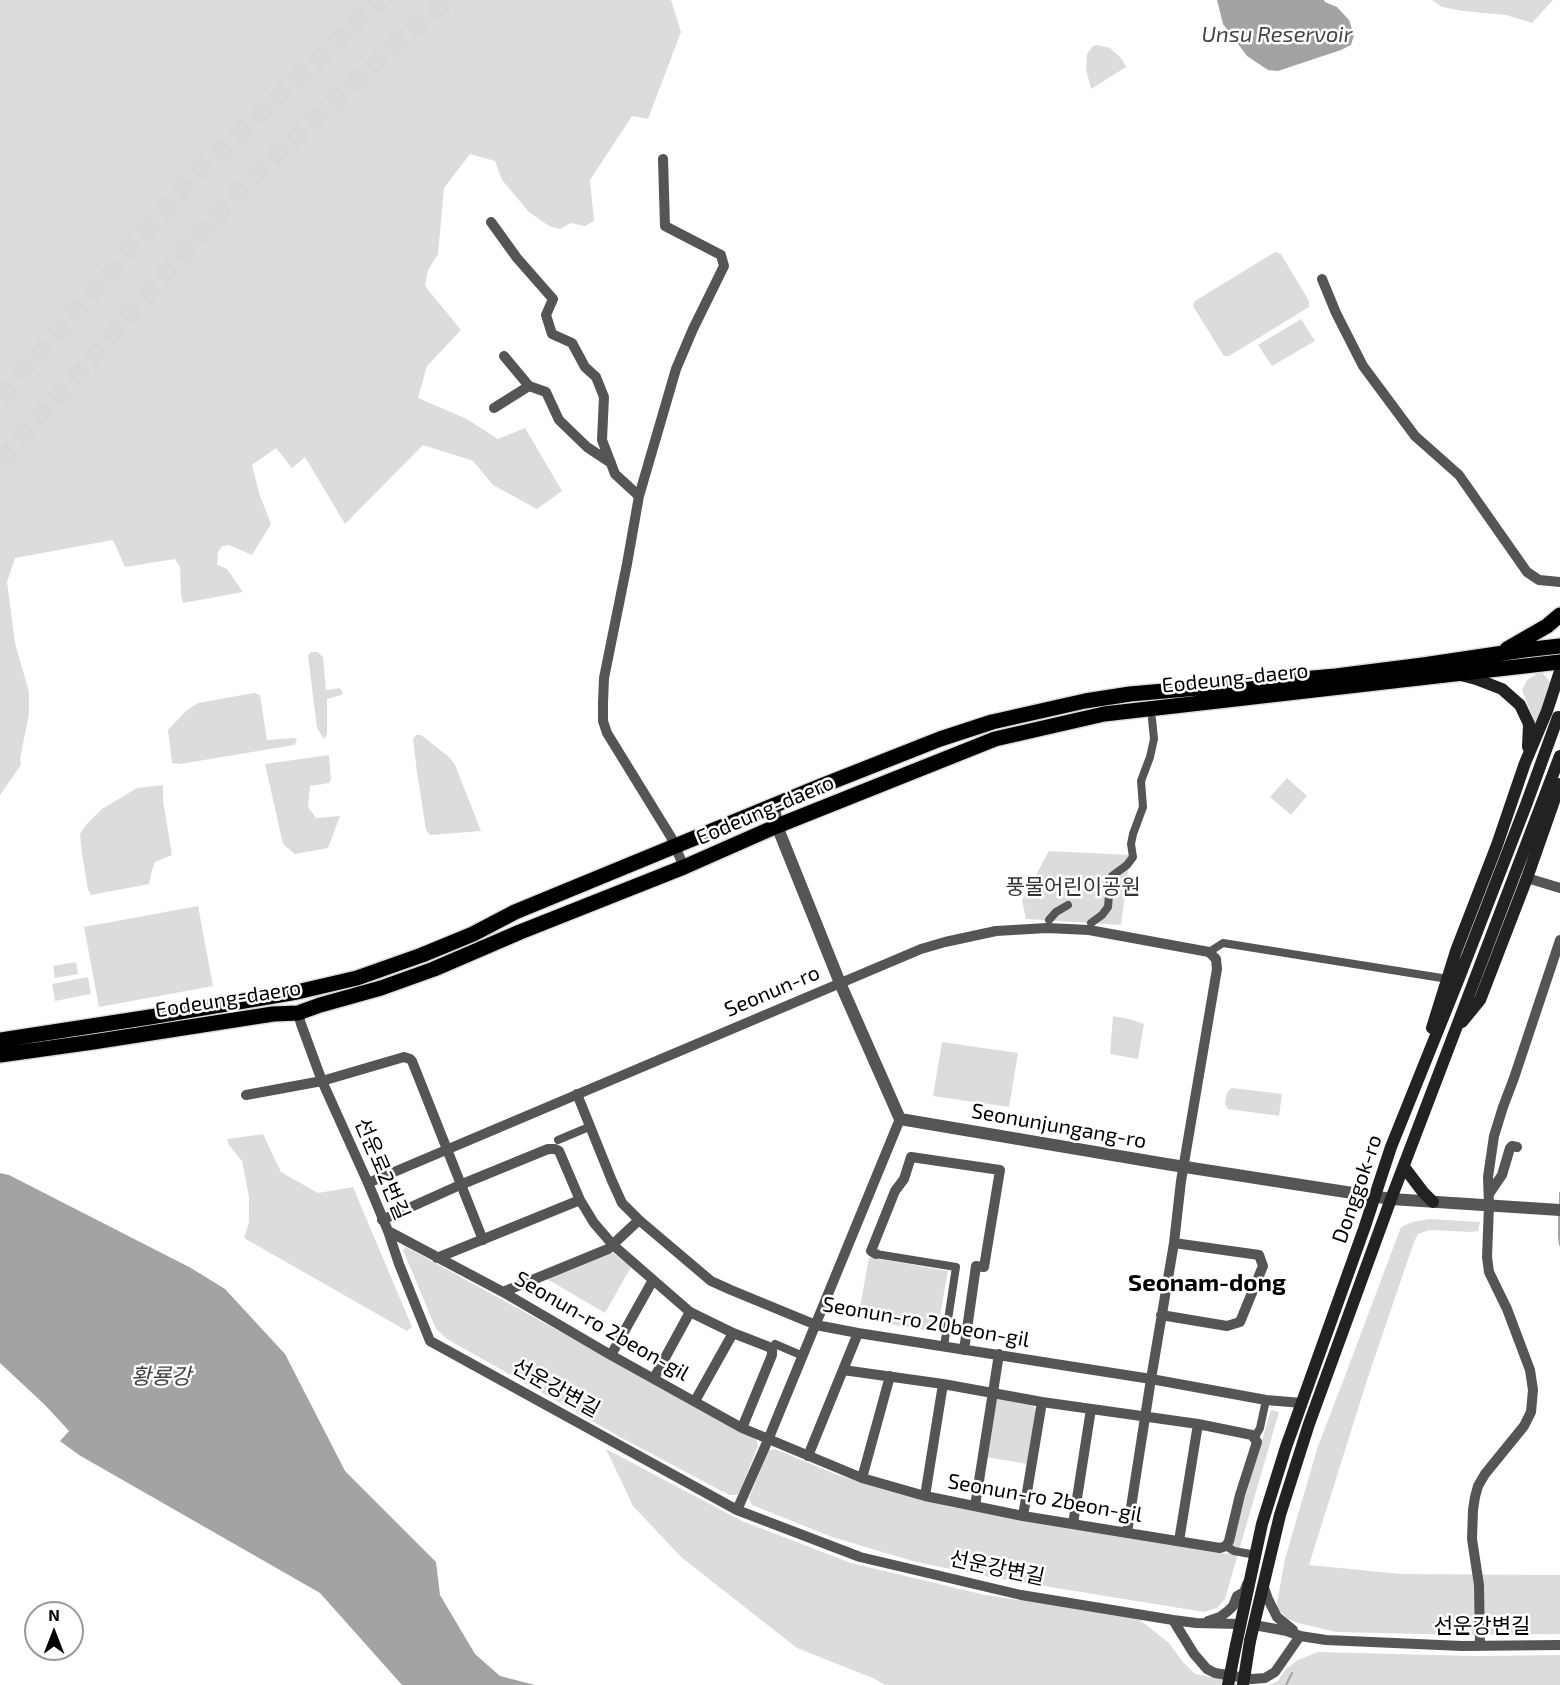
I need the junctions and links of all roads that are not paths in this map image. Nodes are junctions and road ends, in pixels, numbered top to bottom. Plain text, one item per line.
1 (663, 159) dead end
2 (491, 222) dead end
3 (1322, 279) dead end
4 (504, 356) dead end
5 (529, 386) junction
6 (494, 408) dead end
7 (610, 463) junction
8 (639, 496) junction
9 (1560, 582) edge
10 (1560, 615) edge
11 (1560, 646) edge
12 (1499, 654) junction
13 (1560, 662) edge
14 (1560, 671) edge
15 (1457, 674) junction
16 (1555, 710) edge
17 (1152, 719) dead end
18 (1560, 756) edge
19 (1524, 764) junction
20 (1560, 784) edge
21 (774, 806) junction
22 (777, 826) junction
23 (675, 845) junction
24 (684, 867) junction
25 (1527, 878) junction
26 (1560, 888) edge
27 (1068, 905) dead end
28 (1049, 920) dead end
29 (1091, 923) dead end
30 (1560, 940) edge
31 (1209, 952) junction
32 (1448, 979) junction
33 (840, 983) junction
34 (298, 1013) junction
35 (1457, 1028) junction
36 (0, 1040) edge
37 (0, 1055) edge
38 (322, 1081) junction
39 (1414, 1087) junction
40 (246, 1095) dead end
41 (577, 1095) junction
42 (900, 1119) junction
43 (590, 1127) junction
44 (1495, 1132) junction
45 (558, 1140) dead end
46 (446, 1149) junction
47 (1183, 1167) junction
48 (1404, 1167) junction
49 (368, 1182) junction
50 (460, 1185) junction
51 (1374, 1197) junction
52 (1391, 1199) junction
53 (580, 1200) junction
54 (1489, 1200) junction
55 (1434, 1202) junction
56 (1554, 1209) edge
57 (382, 1220) junction
58 (639, 1220) junction
59 (388, 1231) junction
60 (483, 1240) junction
61 (1174, 1243) junction
62 (613, 1245) junction
63 (876, 1254) joint
64 (437, 1258) junction
65 (653, 1280) junction
66 (503, 1292) junction
67 (690, 1312) junction
68 (1161, 1315) junction
69 (816, 1325) junction
70 (733, 1333) junction
71 (858, 1333) junction
72 (430, 1341) joint
73 (775, 1344) dead end
74 (944, 1347) junction
75 (964, 1350) junction
76 (999, 1354) junction
77 (611, 1355) junction
78 (803, 1356) junction
79 (843, 1370) junction
80 (890, 1376) junction
81 (654, 1378) junction
82 (1151, 1379) junction
83 (943, 1384) junction
84 (993, 1392) junction
85 (1266, 1400) junction
86 (694, 1401) junction
87 (1042, 1402) junction
88 (1302, 1403) junction
89 (1092, 1410) junction
90 (1145, 1417) junction
91 (1198, 1424) junction
92 (742, 1428) junction
93 (1255, 1437) junction
94 (768, 1440) junction
95 (808, 1456) junction
96 (862, 1478) junction
97 (925, 1496) junction
98 (975, 1506) junction
99 (737, 1510) junction
100 (1023, 1516) junction
101 (1073, 1524) junction
102 (1127, 1533) junction
103 (1179, 1541) junction
104 (1226, 1546) junction
105 (1256, 1555) junction
106 (1252, 1570) junction
107 (1263, 1585) junction
108 (1173, 1620) junction
109 (1196, 1623) junction
110 (1240, 1624) junction
111 (1254, 1625) junction
112 (1300, 1636) junction
113 (1560, 1645) edge
114 (1480, 1646) junction
115 (1228, 1685) edge
116 (1243, 1685) edge

1 - 8 street
2 - 7 street
3 - 9 street
4 - 5 street
5 - 6 street
5 - 7 street
7 - 8 street
8 - 23 street
10 - 12 main road
11 - 12 main road, Eodeung-daero
12 - 21 main road, Eodeung-daero
13 - 15 main road, Eodeung-daero
14 - 16 main road
15 - 19 main road
15 - 22 main road, Eodeung-daero
16 - 19 main road
16 - 39 main road, Donggok-ro
17 - 29 street
18 - 35 main road, Donggok-ro
19 - 32 main road
20 - 25 main road
21 - 22 street
21 - 23 main road, Eodeung-daero
22 - 24 main road, Eodeung-daero
22 - 33 street
23 - 24 street
23 - 36 main road, Eodeung-daero
24 - 34 main road, Eodeung-daero
25 - 26 street
25 - 35 main road
27 - 28 street
30 - 44 street
31 - 32 street
31 - 33 street, Seonun-ro
31 - 47 street
32 - 39 main road
33 - 41 street, Seonun-ro
33 - 42 street
34 - 37 main road, Eodeung-daero
34 - 38 street, 선운로2번길
35 - 48 main road, Donggok-ro
38 - 40 street
38 - 46 street
38 - 49 street, 선운로2번길
39 - 51 main road, Donggok-ro
41 - 43 street, Seonun-ro 20beon-gil
41 - 46 street, Seonun-ro
42 - 47 street, Seonunjungang-ro
42 - 69 street
43 - 45 street
43 - 58 street, Seonun-ro 20beon-gil
44 - 54 street
44 - 54 street
46 - 49 street, Seonun-ro
46 - 50 street
47 - 51 street, Seonunjungang-ro
47 - 61 street
48 - 52 main road, Donggok-ro
48 - 55 main road
49 - 57 street, 선운로2번길
50 - 53 street
50 - 57 street
50 - 60 street
51 - 52 street, Seonunjungang-ro
51 - 88 main road, Donggok-ro
52 - 55 street, Seonunjungang-ro
52 - 107 main road, Donggok-ro
53 - 60 street
53 - 62 street
54 - 55 street, Seonunjungang-ro
54 - 56 street, Seonunjungang-ro
54 - 114 street
57 - 59 street, 선운로2번길
58 - 62 street
58 - 69 street, Seonun-ro 20beon-gil
59 - 64 street, Seonun-ro 2beon-gil
59 - 72 street, 선운로2번길
60 - 64 street
61 - 68 street
61 - 68 street
62 - 65 street
62 - 66 street
63 - 74 street
63 - 75 street
64 - 66 street, Seonun-ro 2beon-gil
65 - 67 street
65 - 77 street
66 - 77 street, Seonun-ro 2beon-gil
67 - 70 street
67 - 81 street
68 - 82 street
69 - 71 street, Seonun-ro 20beon-gil
69 - 78 street
70 - 86 street
70 - 92 street
71 - 74 street, Seonun-ro 20beon-gil
71 - 79 street
72 - 99 street, 선운강변길
73 - 78 street
74 - 75 street, Seonun-ro 20beon-gil
75 - 76 street, Seonun-ro 20beon-gil
76 - 82 street, Seonun-ro 20beon-gil
76 - 84 street
77 - 81 street, Seonun-ro 2beon-gil
78 - 94 street
79 - 80 street
79 - 95 street
80 - 83 street
80 - 96 street
81 - 86 street, Seonun-ro 2beon-gil
82 - 85 street, Seonun-ro 20beon-gil
82 - 90 street
83 - 84 street
83 - 97 street
84 - 87 street
84 - 98 street
85 - 88 street, Seonun-ro 20beon-gil
85 - 93 street
86 - 92 street, Seonun-ro 2beon-gil
87 - 89 street
87 - 100 street
88 - 105 main road, Donggok-ro
89 - 90 street
89 - 101 street
90 - 91 street
90 - 102 street
91 - 93 street
91 - 103 street
92 - 94 street, Seonun-ro 2beon-gil
93 - 104 street
94 - 95 street, Seonun-ro 2beon-gil
94 - 99 street
95 - 96 street, Seonun-ro 2beon-gil
96 - 97 street, Seonun-ro 2beon-gil
97 - 98 street, Seonun-ro 2beon-gil
98 - 100 street, Seonun-ro 2beon-gil
99 - 108 street, 선운강변길
100 - 101 street, Seonun-ro 2beon-gil
101 - 102 street, Seonun-ro 2beon-gil
102 - 103 street, Seonun-ro 2beon-gil
103 - 104 street, Seonun-ro 2beon-gil
104 - 105 street
105 - 106 main road, Donggok-ro
106 - 109 street
106 - 110 main road, Donggok-ro
107 - 111 main road, Donggok-ro
107 - 112 street
108 - 109 street, 선운강변길
108 - 112 street
109 - 110 street, 선운강변길
110 - 115 main road, Donggok-ro, bridge
111 - 112 street, 선운강변길
111 - 116 main road, Donggok-ro, bridge
112 - 114 street, 선운강변길
113 - 114 street, 선운강변길

